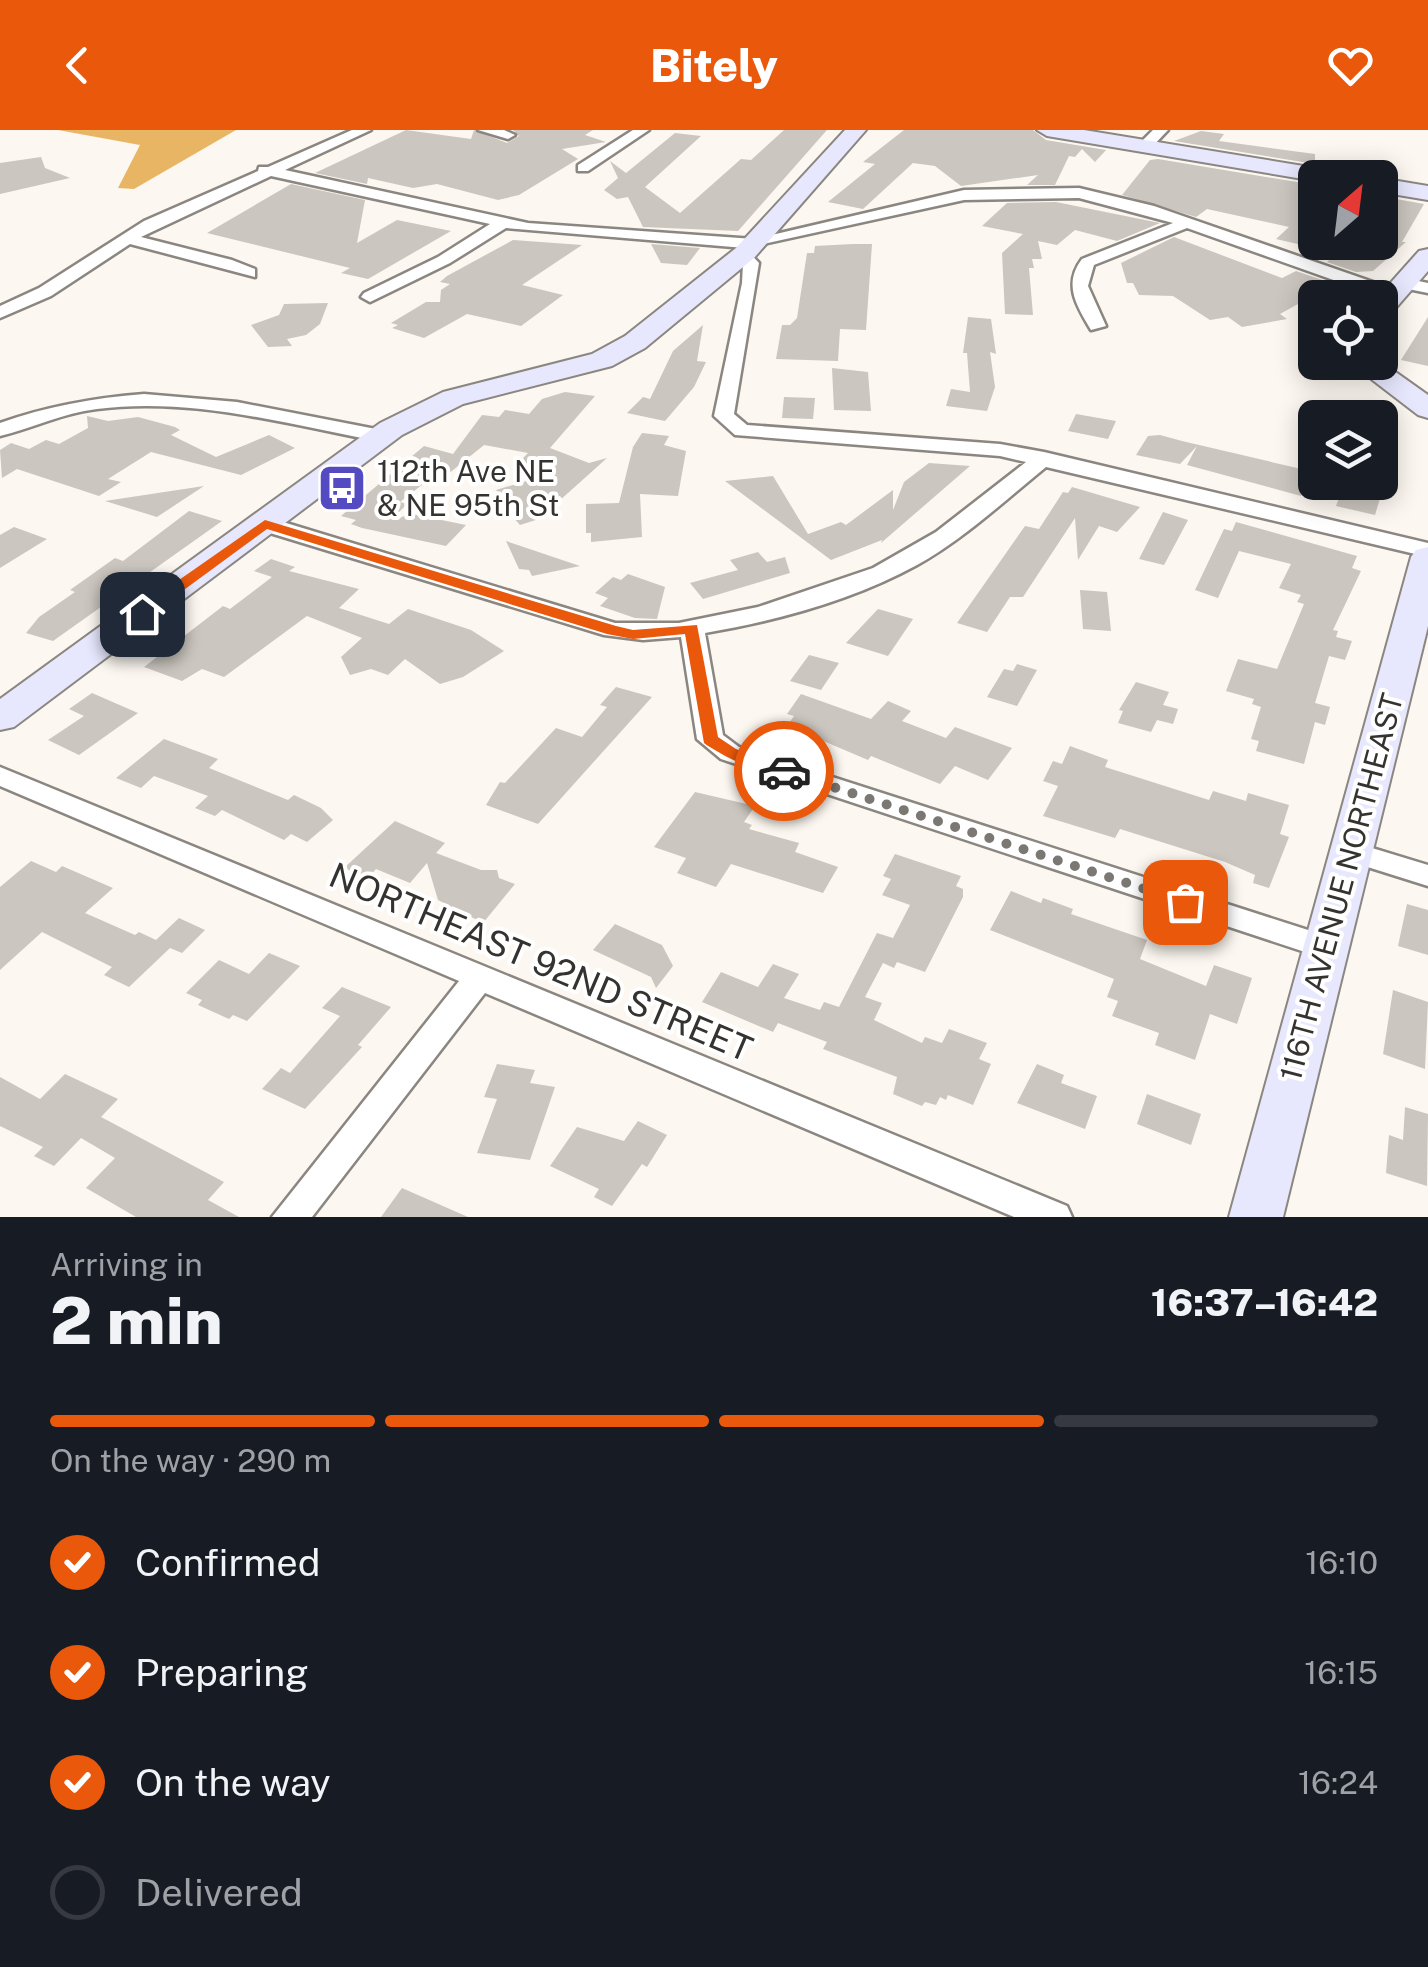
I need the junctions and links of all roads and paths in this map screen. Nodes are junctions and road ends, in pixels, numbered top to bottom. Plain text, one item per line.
1 (364, 130) edge
2 (485, 130) edge
3 (642, 130) edge
4 (856, 130) edge
5 (1047, 130) edge
6 (508, 134) dead end
7 (1153, 138) edge
8 (583, 168) dead end
9 (264, 170) junction
10 (1298, 170) edge
11 (1398, 188) edge
12 (1428, 194) edge
13 (1188, 222) junction
14 (503, 223) junction
15 (125, 238) junction
16 (750, 248) junction
17 (1428, 256) edge
18 (249, 273) dead end
19 (1401, 294) edge
20 (370, 297) dead end
21 (0, 313) edge
22 (1097, 326) dead end
23 (1388, 380) edge
24 (1428, 409) edge
25 (0, 430) edge
26 (381, 436) junction
27 (1044, 458) junction
28 (265, 524) junction
29 (1428, 553) edge
30 (692, 629) junction
31 (0, 718) edge
32 (0, 776) edge
33 (1350, 851) junction
34 (1428, 876) edge
35 (1324, 947) junction
36 (480, 978) junction
37 (290, 1217) edge
38 (1054, 1217) edge
39 (1256, 1217) edge

1 - 9 street
2 - 6 street
3 - 8 street
4 - 16 street
5 - 7 street
7 - 10 street
9 - 14 street
9 - 15 street
11 - 12 street
13 - 16 street
13 - 19 street
13 - 22 street
14 - 16 street
14 - 20 street
15 - 18 street
15 - 21 street
16 - 26 street
16 - 27 street
17 - 19 street
23 - 24 street
25 - 26 street
26 - 28 street
27 - 29 street
27 - 30 street
28 - 30 street
28 - 31 street
29 - 33 street, 116TH AVENUE NORTHEAST
30 - 35 street
32 - 36 street, NORTHEAST 92ND STREET
33 - 34 street
33 - 35 street, 116TH AVENUE NORTHEAST
35 - 39 street, 116TH AVENUE NORTHEAST
36 - 37 street
36 - 38 street, NORTHEAST 92ND STREET

